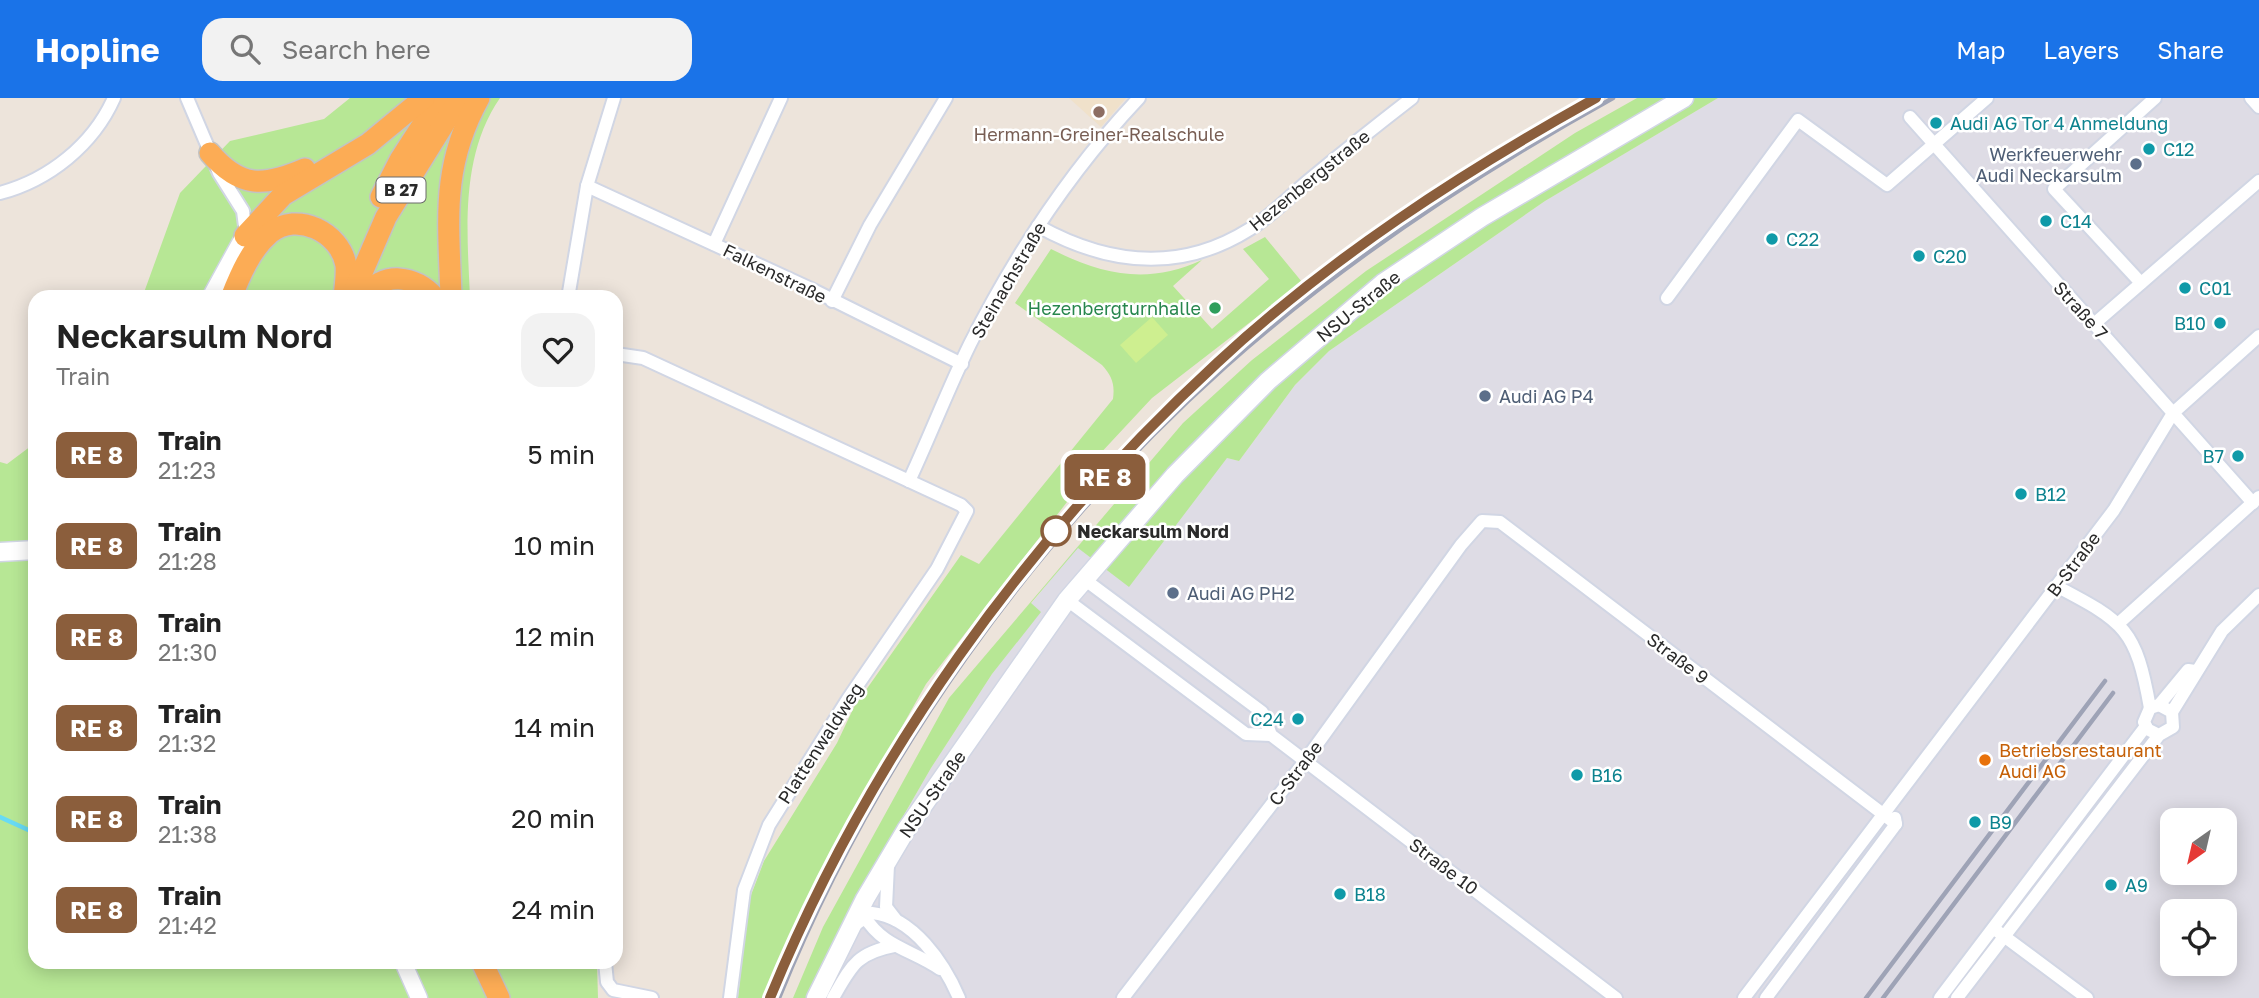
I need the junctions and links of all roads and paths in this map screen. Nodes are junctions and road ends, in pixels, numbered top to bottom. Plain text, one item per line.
1 (114, 98) edge
2 (187, 98) edge
3 (424, 98) edge
4 (440, 98) edge
5 (460, 98) edge
6 (478, 98) edge
7 (614, 98) edge
8 (781, 98) edge
9 (946, 98) edge
10 (1139, 98) edge
11 (1412, 98) edge
12 (1684, 98) edge
13 (1987, 98) edge
14 (2155, 98) edge
15 (2251, 98) edge
16 (2259, 107) edge
17 (1910, 117) dead end
18 (1934, 144) junction
19 (209, 153) junction
20 (340, 159) junction
21 (2259, 181) edge
22 (587, 186) junction
23 (0, 193) edge
24 (1038, 226) junction
25 (246, 236) junction
26 (713, 244) junction
27 (2141, 284) junction
28 (216, 290) edge
29 (235, 290) edge
30 (350, 290) edge
31 (352, 290) edge
32 (353, 290) edge
33 (363, 290) edge
34 (426, 290) edge
35 (450, 290) edge
36 (569, 290) edge
37 (1667, 298) dead end
38 (832, 301) junction
39 (2094, 324) junction
40 (2259, 336) edge
41 (623, 355) edge
42 (962, 364) junction
43 (2173, 413) junction
44 (909, 481) junction
45 (2256, 500) edge
46 (1461, 545) joint
47 (28, 549) edge
48 (5, 551) edge
49 (1084, 579) junction
50 (2056, 586) junction
51 (2259, 595) edge
52 (1067, 600) junction
53 (2119, 623) junction
54 (2195, 671) junction
55 (2154, 706) junction
56 (2172, 712) junction
57 (2147, 729) junction
58 (1271, 735) junction
59 (2159, 735) junction
60 (1305, 761) junction
61 (1894, 800) junction
62 (1883, 814) junction
63 (1896, 824) junction
64 (890, 857) junction
65 (864, 908) junction
66 (896, 921) junction
67 (1999, 932) junction
68 (894, 946) junction
69 (406, 969) edge
70 (485, 969) edge
71 (606, 969) edge
72 (943, 972) junction
73 (419, 998) edge
74 (499, 998) edge
75 (652, 998) edge
76 (730, 998) edge
77 (816, 998) edge
78 (834, 998) edge
79 (958, 998) edge
80 (1123, 998) edge
81 (1616, 998) edge
82 (1744, 998) edge
83 (1766, 998) edge
84 (1940, 998) edge
85 (1957, 998) edge
86 (2087, 998) edge

1 - 23 street
2 - 19 street
3 - 20 highway
4 - 31 highway, B 27
5 - 32 highway, B 27
6 - 35 highway
7 - 22 street
8 - 26 street
9 - 38 street
10 - 24 street, Steinachstraße
11 - 24 street, Hezenbergstraße
12 - 49 main road, NSU-Straße
13 - 18 street
14 - 27 street
15 - 16 street
17 - 18 street, Straße 7
18 - 37 street
18 - 39 street, Straße 7
19 - 20 highway
19 - 25 street
20 - 25 highway
21 - 27 street
22 - 26 street, Falkenstraße
22 - 36 street
24 - 42 street, Steinachstraße
25 - 28 main road
26 - 38 street, Falkenstraße
27 - 39 street
29 - 30 highway
33 - 34 highway
38 - 42 street, Falkenstraße
39 - 43 street, Straße 7
40 - 43 street, B-Straße
41 - 44 street
42 - 44 street, Steinachstraße
43 - 45 street, Straße 7
43 - 50 street, B-Straße
44 - 76 street, Plattenwaldweg
45 - 53 street
46 - 60 street, C-Straße
46 - 62 street, Straße 9
47 - 48 main road
49 - 52 main road, NSU-Straße
49 - 58 street
50 - 53 street
50 - 61 street, B-Straße
51 - 54 street
52 - 58 street
52 - 64 main road, NSU-Straße
53 - 55 street
54 - 55 street
54 - 56 street
55 - 56 street
55 - 57 street
56 - 59 street
57 - 59 street
57 - 67 street
58 - 60 street, Straße 10
59 - 67 street
60 - 80 street, C-Straße
60 - 81 street, Straße 10
61 - 62 street, B-Straße
61 - 63 street
62 - 63 street, Straße 9
62 - 82 street, B-Straße
63 - 83 street
64 - 65 main road, NSU-Straße
64 - 66 street
65 - 66 street
65 - 68 street
65 - 77 main road, NSU-Straße
66 - 72 street
67 - 84 street
67 - 85 street
67 - 86 street
68 - 72 street
68 - 78 street
69 - 73 street
70 - 74 highway
71 - 75 street
72 - 79 street

